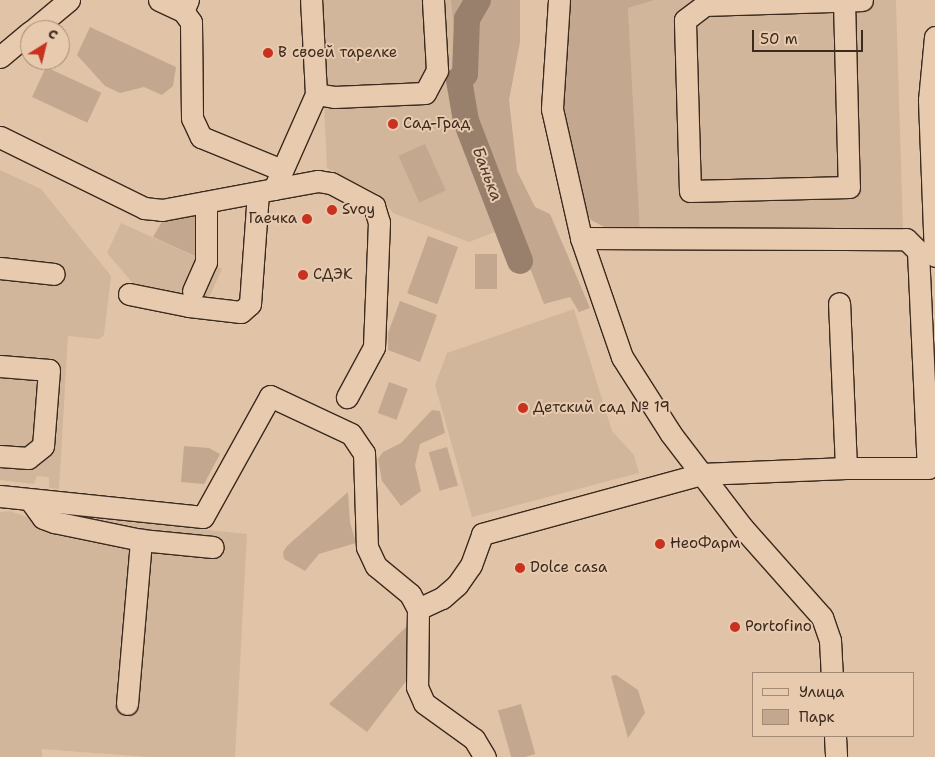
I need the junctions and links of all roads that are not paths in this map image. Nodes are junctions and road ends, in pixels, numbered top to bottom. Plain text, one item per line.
1 (69, 0) edge
2 (159, 0) edge
3 (311, 0) edge
4 (433, 0) edge
5 (558, 0) edge
6 (853, 1) edge
7 (186, 6) edge
8 (45, 20) edge
9 (935, 38) edge
10 (20, 40) edge
11 (0, 57) edge
12 (316, 94) junction
13 (0, 137) edge
14 (271, 184) junction
15 (206, 202) junction
16 (581, 238) junction
17 (935, 256) edge
18 (0, 268) edge
19 (54, 274) dead end
20 (193, 291) dead end
21 (129, 294) dead end
22 (839, 303) dead end
23 (0, 366) edge
24 (346, 397) dead end
25 (0, 456) edge
26 (846, 468) junction
27 (701, 474) junction
28 (0, 496) edge
29 (30, 500) junction
30 (141, 540) junction
31 (213, 547) dead end
32 (418, 609) junction
33 (832, 672) edge
34 (128, 704) dead end
35 (835, 737) edge
36 (485, 757) edge
37 (836, 757) edge

1 - 8 street
2 - 7 street
3 - 12 street
4 - 12 street
5 - 16 street
6 - 6 street
7 - 14 street
9 - 17 street
10 - 11 street
12 - 14 street
13 - 15 street
14 - 15 street
14 - 21 street
14 - 24 street
15 - 20 street
16 - 26 street
16 - 27 street
18 - 19 street
22 - 26 street
23 - 25 street
26 - 27 street
27 - 32 street
27 - 33 street
28 - 29 street
29 - 30 street
29 - 32 street
30 - 31 street
30 - 34 street
32 - 36 street
35 - 37 street

